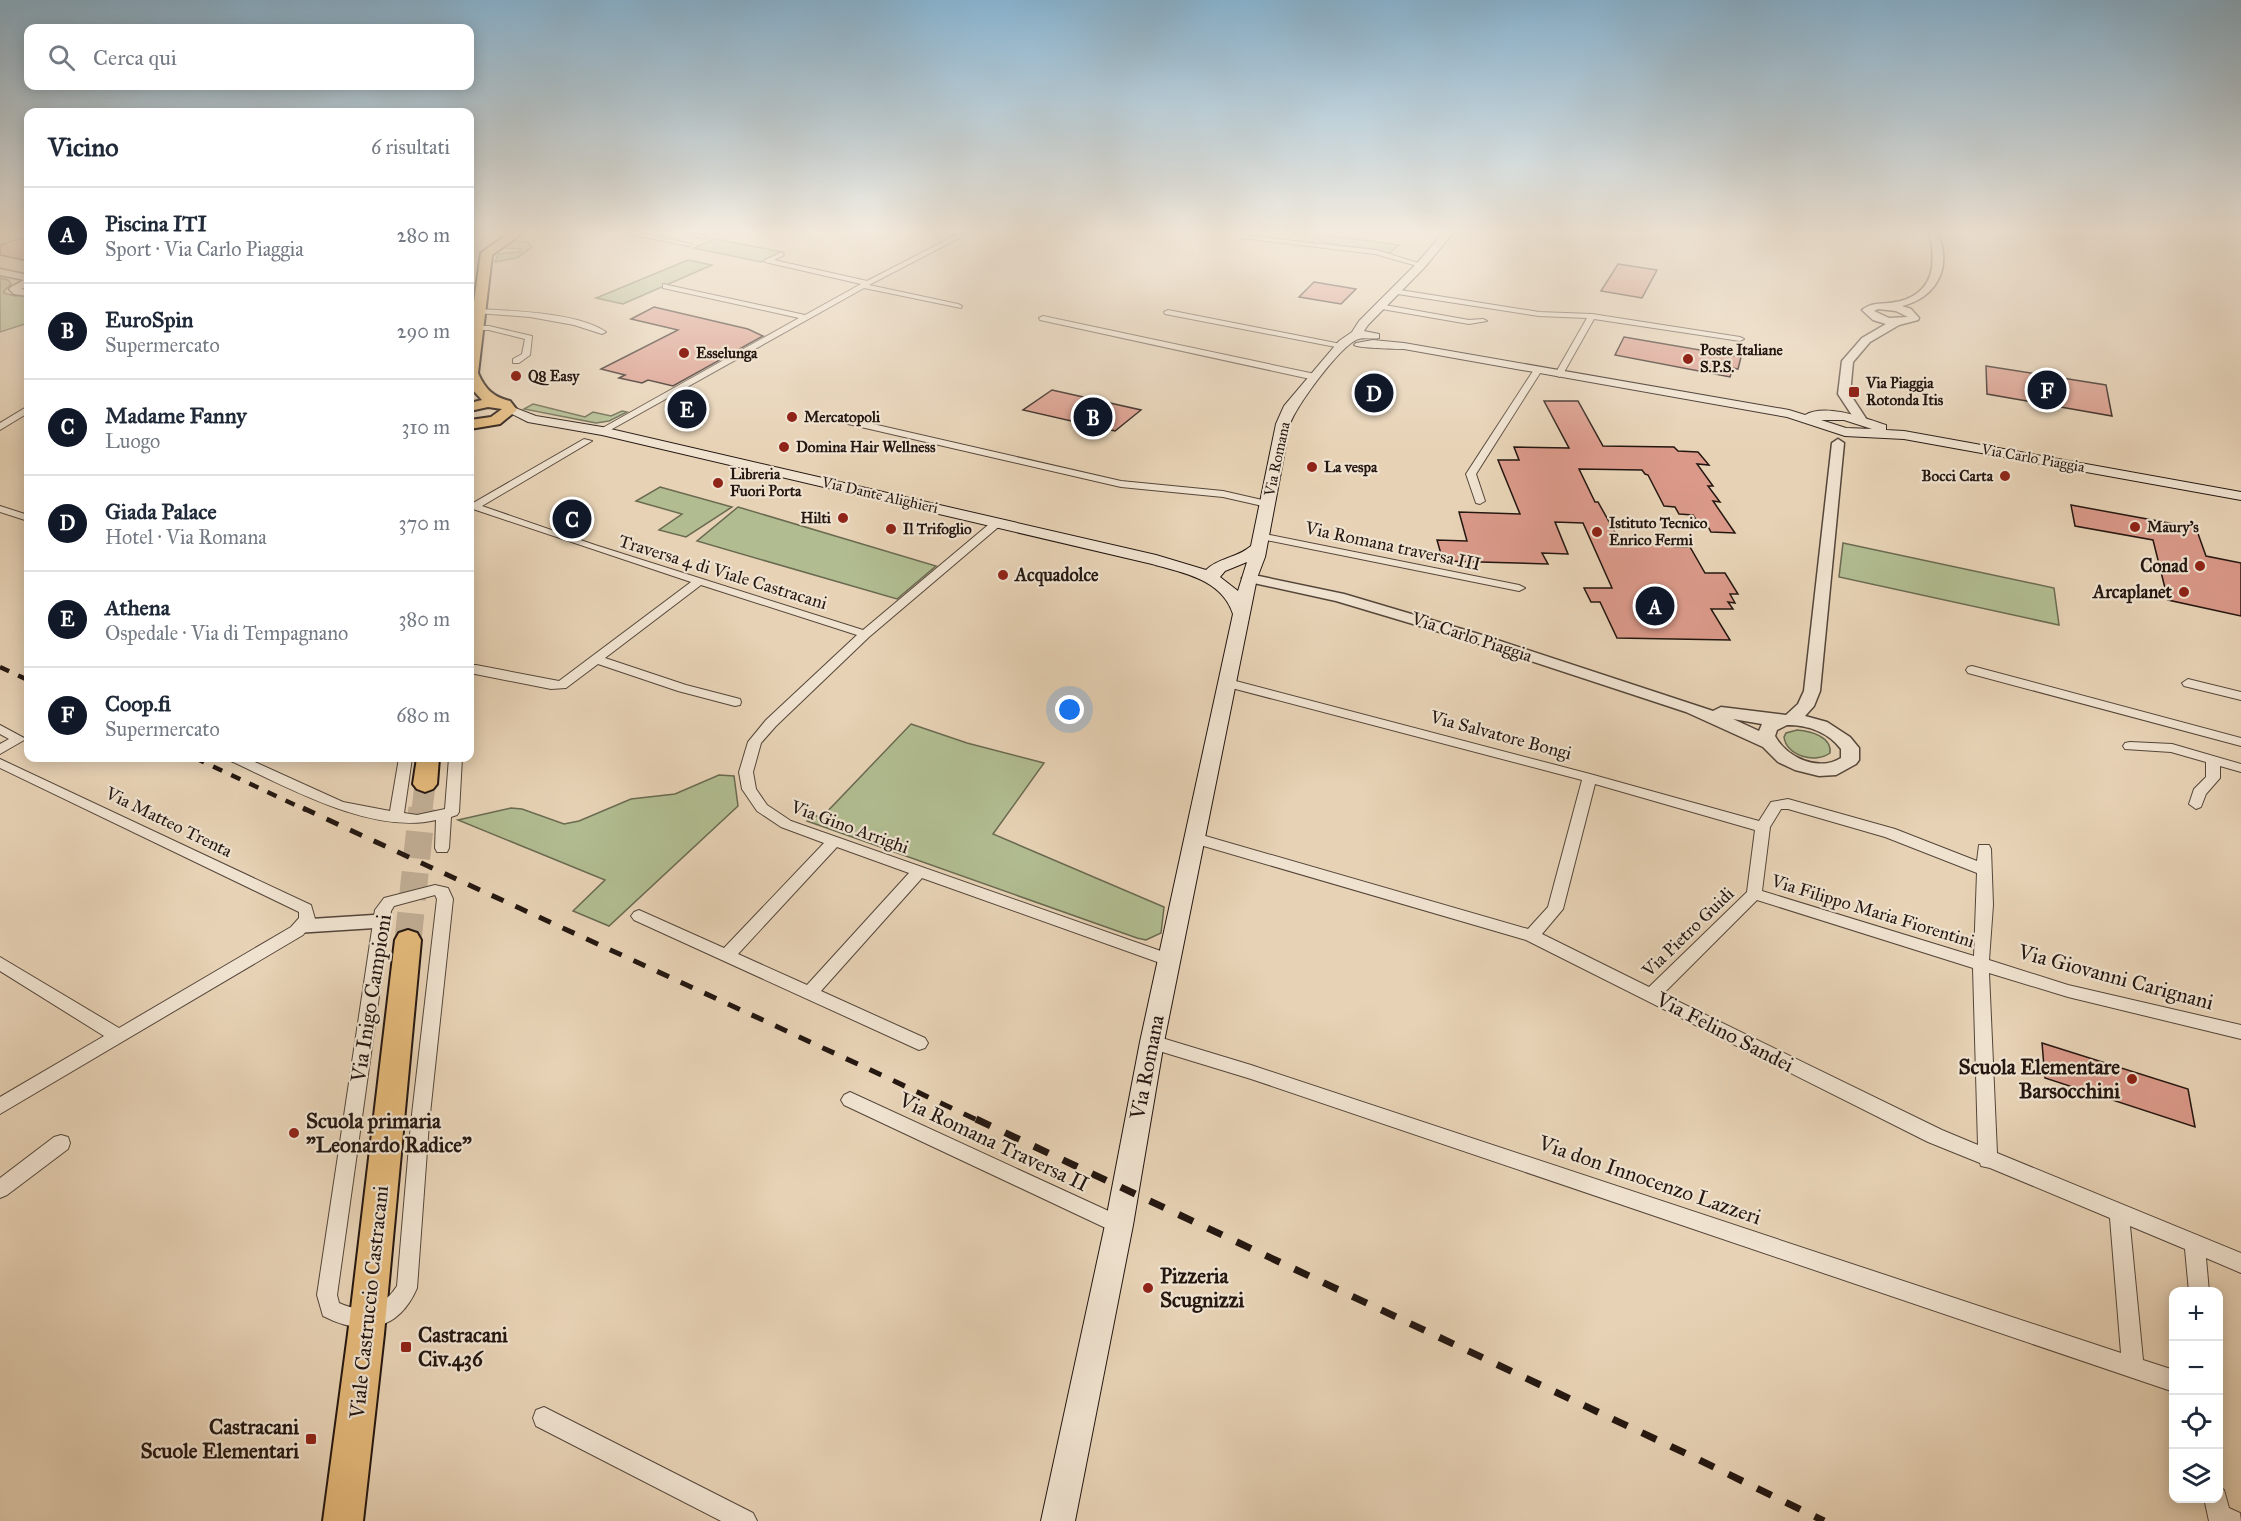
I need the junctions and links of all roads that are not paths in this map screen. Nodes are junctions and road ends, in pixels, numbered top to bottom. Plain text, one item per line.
1 (750, 305) edge
2 (830, 305) edge
3 (954, 305) edge
4 (1482, 305) edge
5 (1890, 305) edge
6 (1914, 305) edge
7 (958, 306) dead end
8 (1380, 306) joint
9 (1886, 306) junction
10 (476, 310) edge
11 (1168, 312) dead end
12 (1911, 313) junction
13 (1870, 315) junction
14 (1592, 316) junction
15 (807, 318) junction
16 (1043, 318) dead end
17 (1369, 318) junction
18 (1483, 321) dead end
19 (1897, 322) junction
20 (477, 328) junction
21 (602, 332) dead end
22 (1355, 336) junction
23 (1740, 339) dead end
24 (1373, 340) junction
25 (1866, 340) junction
26 (474, 348) edge
27 (1339, 349) junction
28 (516, 361) dead end
29 (1539, 370) junction
30 (1559, 374) junction
31 (1315, 377) junction
32 (474, 378) edge
33 (477, 388) junction
34 (1844, 393) junction
35 (474, 397) edge
36 (495, 403) junction
37 (474, 406) edge
38 (510, 410) junction
39 (24, 411) edge
40 (533, 419) junction
41 (495, 421) junction
42 (1828, 421) junction
43 (851, 422) dead end
44 (0, 427) edge
45 (474, 427) edge
46 (1862, 427) junction
47 (602, 432) junction
48 (587, 441) dead end
49 (1839, 443) junction
50 (2241, 494) edge
51 (1480, 501) dead end
52 (1267, 504) junction
53 (474, 505) edge
54 (474, 507) edge
55 (0, 509) edge
56 (24, 517) edge
57 (998, 522) junction
58 (1259, 541) junction
59 (1220, 574) junction
60 (1249, 578) junction
61 (698, 582) junction
62 (1519, 588) dead end
63 (1242, 615) junction
64 (865, 634) junction
65 (596, 659) junction
66 (474, 669) edge
67 (1972, 670) dead end
68 (1228, 683) junction
69 (2188, 683) dead end
70 (1812, 691) junction
71 (2241, 696) edge
72 (735, 702) dead end
73 (1692, 708) junction
74 (1785, 720) junction
75 (0, 729) edge
76 (1839, 735) junction
77 (24, 737) edge
78 (2241, 742) edge
79 (1768, 743) junction
80 (2130, 746) dead end
81 (0, 750) edge
82 (2213, 759) junction
83 (245, 762) edge
84 (405, 762) edge
85 (427, 762) edge
86 (456, 762) edge
87 (0, 763) edge
88 (2241, 768) edge
89 (1590, 778) junction
90 (424, 784) tunnel mouth
91 (2196, 804) dead end
92 (444, 814) junction
93 (396, 817) junction
94 (1762, 827) junction
95 (1195, 838) junction
96 (834, 841) junction
97 (442, 848) dead end
98 (1984, 849) dead end
99 (1984, 870) junction
100 (919, 872) junction
101 (1754, 894) junction
102 (639, 916) dead end
103 (382, 921) junction
104 (303, 926) junction
105 (1531, 936) junction
106 (408, 940) tunnel mouth
107 (726, 956) junction
108 (1169, 960) junction
109 (0, 963) edge
110 (1981, 964) junction
111 (809, 993) junction
112 (1651, 995) junction
113 (2241, 1032) edge
114 (118, 1036) junction
115 (1152, 1041) junction
116 (919, 1043) dead end
117 (849, 1100) dead end
118 (0, 1106) edge
119 (61, 1143) dead end
120 (1988, 1160) junction
121 (0, 1189) edge
122 (2119, 1214) junction
123 (1119, 1225) junction
124 (2195, 1245) junction
125 (2241, 1263) edge
126 (2199, 1287) edge
127 (368, 1320) junction
128 (2133, 1367) junction
129 (2169, 1379) edge
130 (544, 1419) dead end
131 (2217, 1503) edge
132 (343, 1521) edge
133 (745, 1521) edge
134 (1058, 1521) edge
135 (2232, 1521) edge

1 - 15 street
2 - 15 street
3 - 7 street
4 - 14 street
5 - 9 street
6 - 12 street
8 - 17 main road, Via Romana
8 - 18 street
9 - 12 street
9 - 13 street
10 - 20 main road
10 - 21 street
11 - 27 street
12 - 19 street
13 - 19 street
13 - 25 street
14 - 23 street
14 - 30 street
15 - 47 street
16 - 31 street
17 - 22 main road, Via Romana
17 - 24 main road
19 - 25 street
20 - 26 main road
20 - 28 street
22 - 24 main road
22 - 27 main road, Via Romana
24 - 27 main road
24 - 29 main road, Via Carlo Piaggia
25 - 34 street
27 - 31 main road, Via Romana
29 - 30 main road, Via Carlo Piaggia
29 - 51 street
30 - 42 main road, Via Carlo Piaggia
31 - 52 main road, Via Romana
32 - 33 main road
33 - 35 main road
33 - 36 main road
34 - 42 street
34 - 46 street
36 - 37 main road
36 - 38 main road
38 - 40 main road, Via Dante Alighieri
38 - 41 main road
39 - 44 street
40 - 41 main road, Via Dante Alighieri
40 - 47 main road, Via Dante Alighieri
41 - 45 main road
42 - 46 main road, Via Carlo Piaggia
42 - 49 street
43 - 52 street
46 - 49 street
46 - 50 main road, Via Carlo Piaggia
47 - 57 main road, Via Dante Alighieri
48 - 53 street
49 - 70 street
52 - 58 main road, Via Romana
54 - 61 street, Traversa 4 di Viale Castracani
55 - 56 street
57 - 59 main road, Via Dante Alighieri
57 - 64 street, Via Gino Arrighi
58 - 59 main road
58 - 60 main road, Via Romana
58 - 62 street, Via Romana traversa III
59 - 60 main road
59 - 63 main road
60 - 63 main road, Via Romana
60 - 73 street, Via Carlo Piaggia
61 - 64 street, Traversa 4 di Viale Castracani
61 - 65 street
63 - 68 main road, Via Romana
64 - 96 street, Via Gino Arrighi
65 - 66 street
65 - 72 street
67 - 78 street
68 - 89 street, Via Salvatore Bongi
68 - 95 main road, Via Romana
69 - 71 street
70 - 74 street
70 - 76 street
73 - 74 street, Via Carlo Piaggia
73 - 79 street, Via Carlo Piaggia
74 - 76 street, Via Carlo Piaggia
74 - 79 street
75 - 77 street
76 - 79 street, Via Carlo Piaggia
77 - 81 street
80 - 82 street
82 - 88 street
82 - 91 street
83 - 93 street
84 - 93 street
85 - 90 main road
86 - 92 street
87 - 104 street, Via Matteo Trenta
89 - 94 street, Via Salvatore Bongi
89 - 105 street
92 - 93 street
92 - 97 street
94 - 99 street
94 - 101 street, Via Pietro Guidi
95 - 105 street, Via Felino Sandei
95 - 108 main road, Via Romana
96 - 100 street, Via Gino Arrighi
96 - 107 street
98 - 99 street
99 - 110 street
100 - 108 street, Via Gino Arrighi
100 - 111 street
101 - 110 street, Via Filippo Maria Fiorentini
101 - 112 street, Via Pietro Guidi
102 - 107 street
103 - 104 street
103 - 127 street, Via Inigo Campioni
103 - 127 street, Via Inigo Campioni
104 - 114 street
105 - 112 street, Via Felino Sandei
106 - 127 main road, Viale Castruccio Castracani
107 - 111 street
108 - 115 main road, Via Romana
109 - 114 street
110 - 113 street, Via Giovanni Carignani
110 - 120 street
111 - 116 street
112 - 120 street, Via Felino Sandei
114 - 118 street
115 - 123 main road, Via Romana
115 - 128 street, Via don Innocenzo Lazzeri
117 - 123 street, Via Romana Traversa II
119 - 121 street
120 - 122 street, Via Felino Sandei
122 - 124 street, Via Felino Sandei
122 - 128 street
123 - 134 main road, Via Romana
124 - 125 street, Via Felino Sandei
124 - 126 street
127 - 132 main road, Viale Castruccio Castracani
128 - 129 street, Via don Innocenzo Lazzeri
130 - 133 street
131 - 135 street

